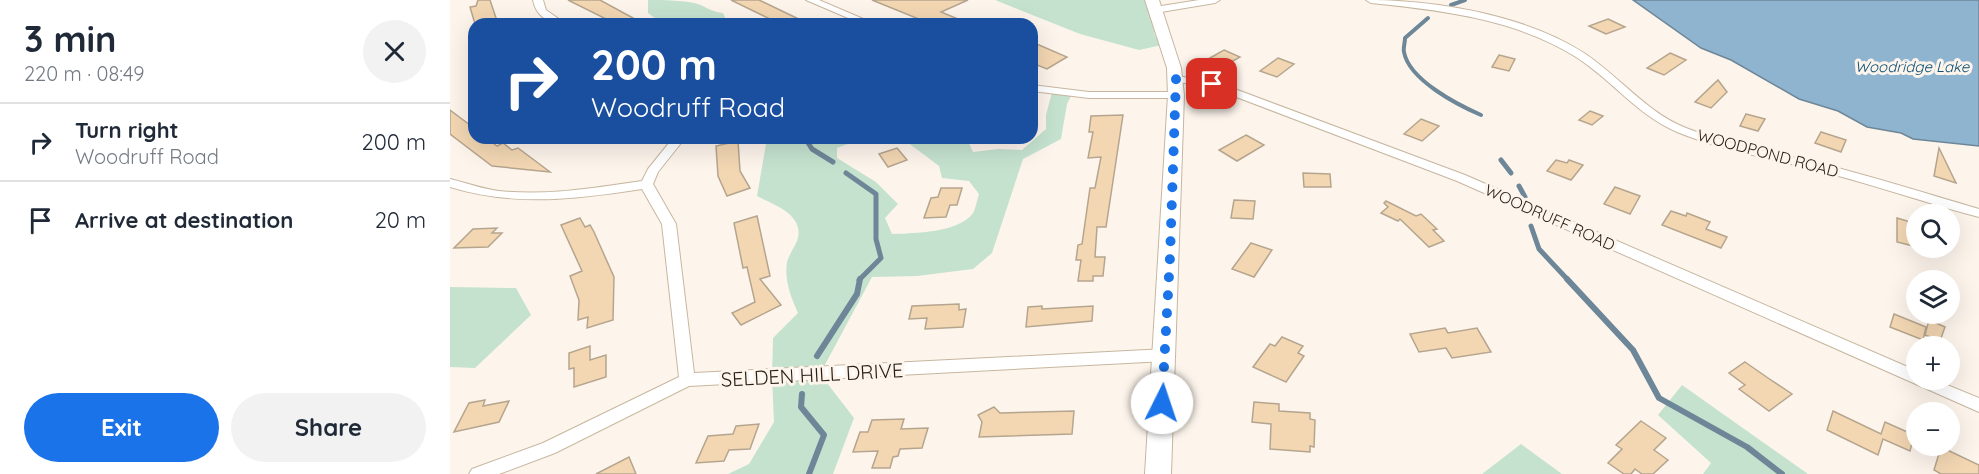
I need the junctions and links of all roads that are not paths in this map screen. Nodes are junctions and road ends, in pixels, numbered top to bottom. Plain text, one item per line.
1 (538, 0) edge
2 (812, 0) edge
3 (1215, 0) edge
4 (1371, 0) edge
5 (1154, 5) edge
6 (552, 18) edge
7 (856, 18) edge
8 (1176, 87) junction
9 (1038, 89) edge
10 (676, 144) edge
11 (450, 183) edge
12 (647, 184) junction
13 (1979, 213) edge
14 (1166, 355) junction
15 (1906, 373) edge
16 (687, 380) junction
17 (1944, 390) edge
18 (1979, 405) edge
19 (478, 474) edge
20 (1158, 474) edge

1 - 6 street
2 - 7 street
3 - 5 street
4 - 13 street, WOODPOND ROAD
5 - 8 street
8 - 9 street, WOODRUFF ROAD
8 - 14 street
8 - 15 street, WOODRUFF ROAD
10 - 12 street
11 - 12 street
12 - 16 street
14 - 16 street, SELDEN HILL DRIVE
14 - 20 street
16 - 19 street, SELDEN HILL DRIVE
17 - 18 street, WOODRUFF ROAD

